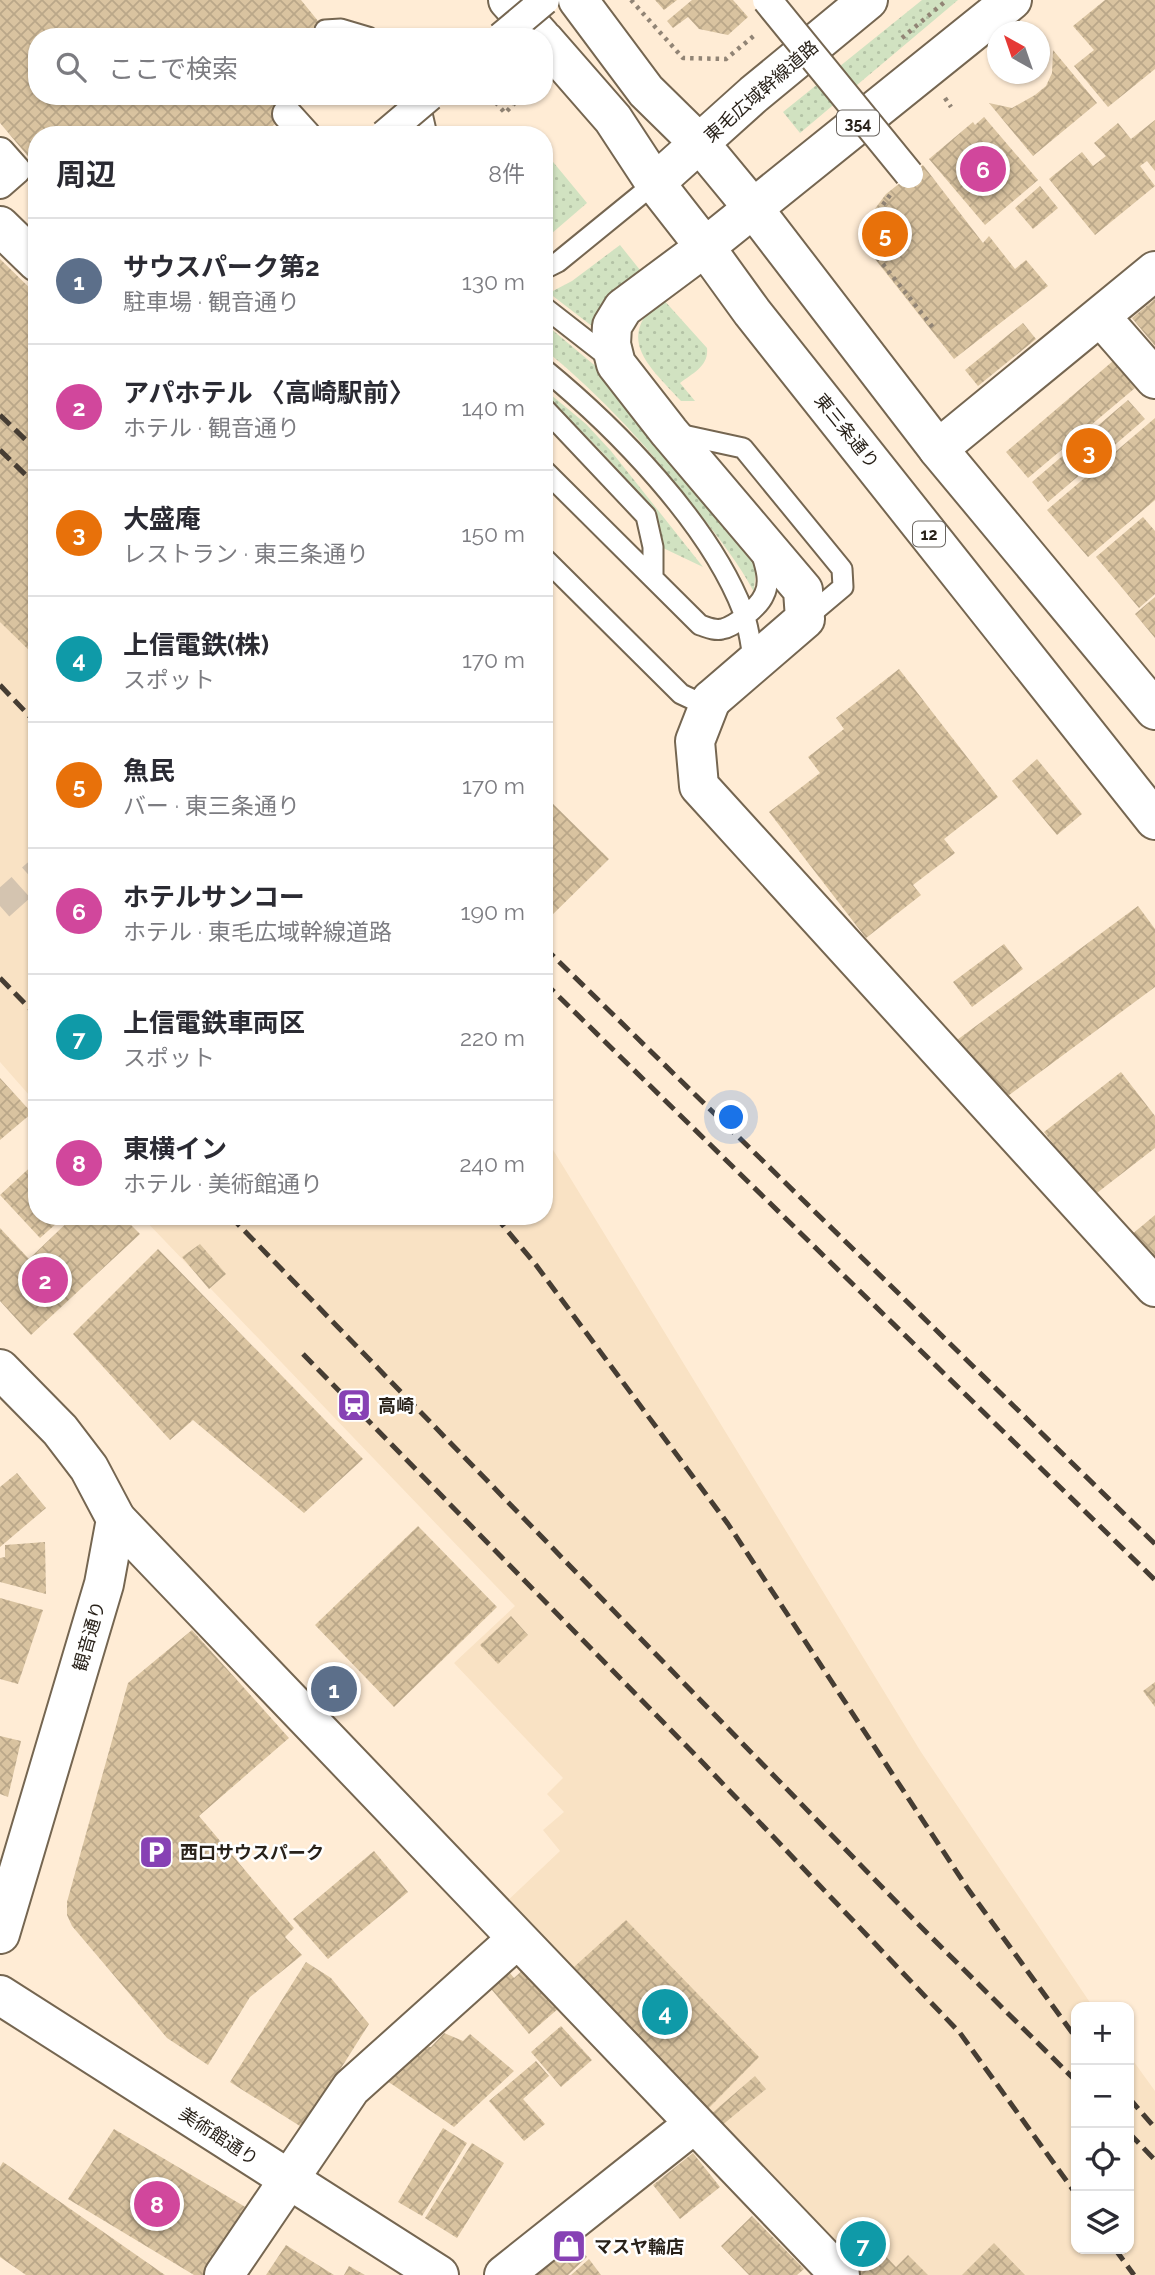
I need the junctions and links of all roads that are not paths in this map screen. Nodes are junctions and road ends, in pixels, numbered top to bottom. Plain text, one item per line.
1 (508, 0) edge
2 (545, 0) edge
3 (578, 0) edge
4 (868, 0) edge
5 (1012, 0) edge
6 (767, 13) edge
7 (512, 28) edge
8 (534, 28) edge
9 (553, 50) edge
10 (419, 105) edge
11 (420, 105) edge
12 (287, 114) dead end
13 (298, 126) edge
14 (395, 126) edge
15 (425, 126) edge
16 (701, 145) junction
17 (0, 152) edge
18 (909, 174) road end
19 (655, 183) junction
20 (0, 184) edge
21 (753, 208) junction
22 (0, 218) edge
23 (0, 226) edge
24 (28, 245) edge
25 (705, 247) junction
26 (28, 253) edge
27 (553, 264) edge
28 (1155, 271) edge
29 (553, 314) edge
30 (1100, 316) junction
31 (616, 364) junction
32 (553, 376) edge
33 (1155, 379) edge
34 (553, 418) edge
35 (670, 432) junction
36 (938, 449) junction
37 (553, 479) edge
38 (755, 535) junction
39 (553, 567) edge
40 (653, 575) junction
41 (745, 614) junction
42 (806, 619) junction
43 (754, 663) junction
44 (1149, 688) edge
45 (711, 700) junction
46 (1155, 820) edge
47 (1155, 1287) edge
48 (0, 1369) edge
49 (116, 1519) junction
50 (0, 1934) edge
51 (517, 1939) junction
52 (0, 1994) edge
53 (694, 2124) junction
54 (289, 2182) junction
55 (224, 2275) edge
56 (439, 2275) edge
57 (504, 2275) edge
58 (840, 2275) edge

1 - 8 main road, 東三条通り
2 - 7 street, bridge
3 - 16 main road
4 - 16 main road, 東毛広域幹線道路
5 - 21 main road, 354
6 - 18 street, bridge
9 - 19 main road, 東三条通り
10 - 14 street, bridge
11 - 15 lane
12 - 13 street
16 - 19 main road, 東毛広域幹線道路
16 - 21 main road
17 - 20 street
19 - 25 main road, 東三条通り
19 - 27 lane
21 - 25 main road, 354
21 - 36 main road
22 - 24 street
23 - 26 main road
25 - 31 main road
25 - 46 main road, 東三条通り / 12
28 - 30 main road
29 - 31 lane
30 - 33 main road
30 - 36 main road
31 - 35 main road
32 - 41 lane
34 - 40 lane
35 - 38 main road
35 - 42 lane
36 - 44 main road
37 - 40 lane
38 - 41 lane
38 - 42 main road
39 - 45 lane
40 - 41 lane
41 - 43 lane
42 - 43 main road
43 - 45 main road
45 - 47 main road
48 - 49 main road
49 - 50 main road, 観音通り
49 - 51 main road
51 - 53 main road
51 - 54 main road
52 - 54 main road, 美術館通り
53 - 57 main road
53 - 58 main road
54 - 55 main road
54 - 56 main road, 美術館通り

